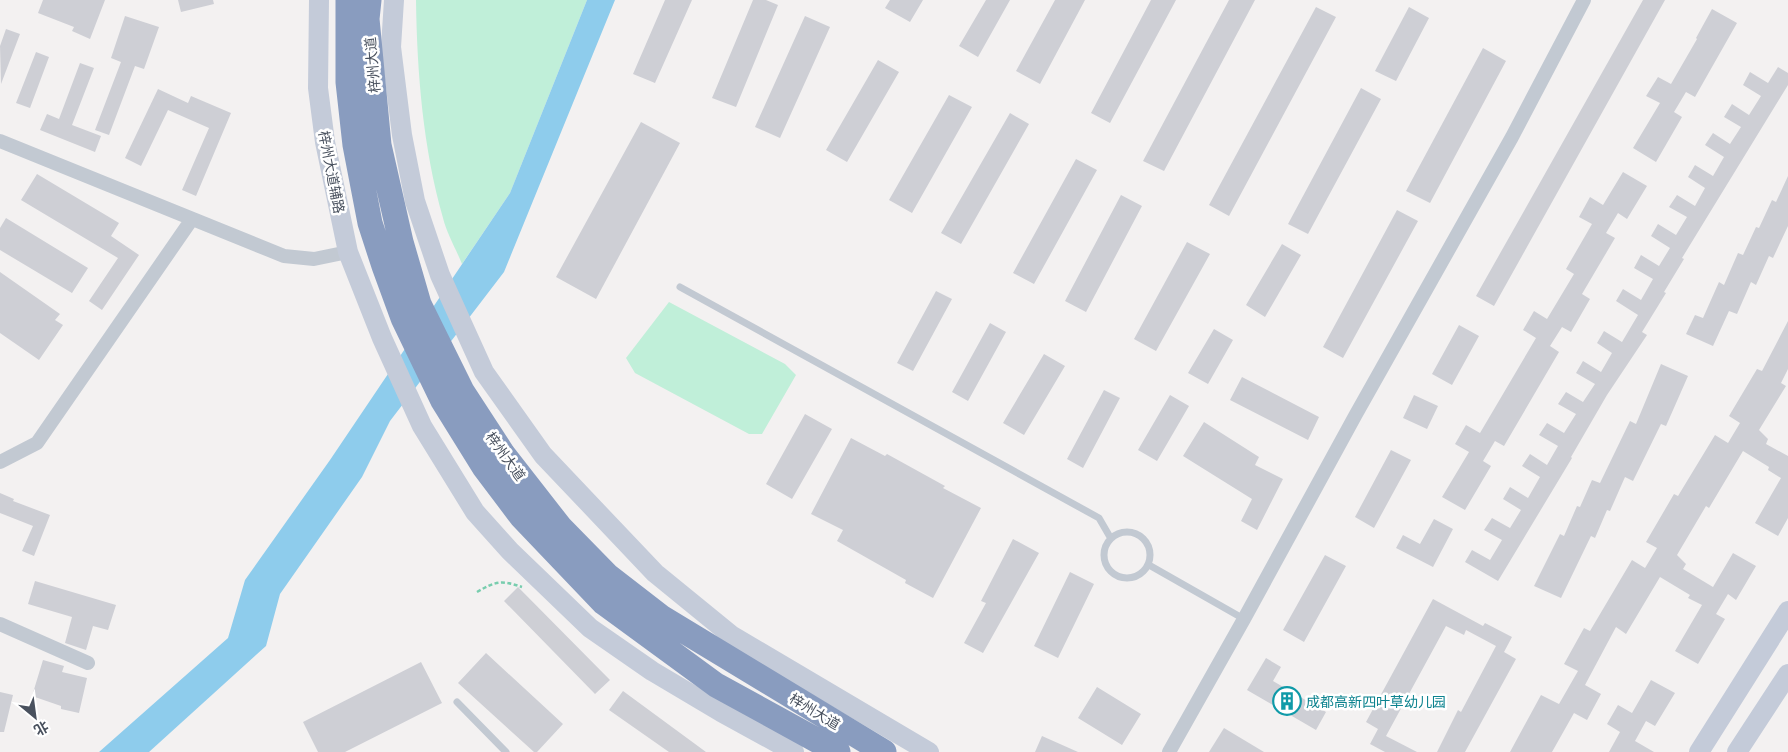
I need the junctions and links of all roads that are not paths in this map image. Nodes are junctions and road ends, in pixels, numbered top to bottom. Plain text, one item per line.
1 (318, 0) edge
2 (348, 0) edge
3 (369, 0) edge
4 (394, 0) edge
5 (1584, 0) edge
6 (0, 141) edge
7 (192, 219) junction
8 (348, 252) junction
9 (680, 287) dead end
10 (411, 311) junction
11 (452, 396) junction
12 (0, 462) edge
13 (1110, 537) junction
14 (1149, 565) junction
15 (1788, 611) edge
16 (1244, 619) junction
17 (0, 624) edge
18 (88, 663) dead end
19 (1788, 674) edge
20 (457, 702) dead end
21 (506, 752) edge
22 (794, 752) edge
23 (838, 752) edge
24 (884, 752) edge
25 (929, 752) edge
26 (1169, 752) edge
27 (1699, 752) edge
28 (1737, 752) edge

1 - 8 main road, 梓州大道辅路
2 - 10 highway, 梓州大道
3 - 10 highway, 梓州大道
4 - 25 main road
5 - 16 street
6 - 7 street
7 - 8 street
7 - 12 street
8 - 22 main road, 梓州大道辅路
9 - 13 lane
10 - 11 highway, 梓州大道
11 - 23 highway, 梓州大道
11 - 24 highway, 梓州大道
13 - 14 lane
13 - 14 lane
14 - 16 lane
15 - 27 main road
16 - 26 street
17 - 18 street
19 - 28 main road
20 - 21 lane

